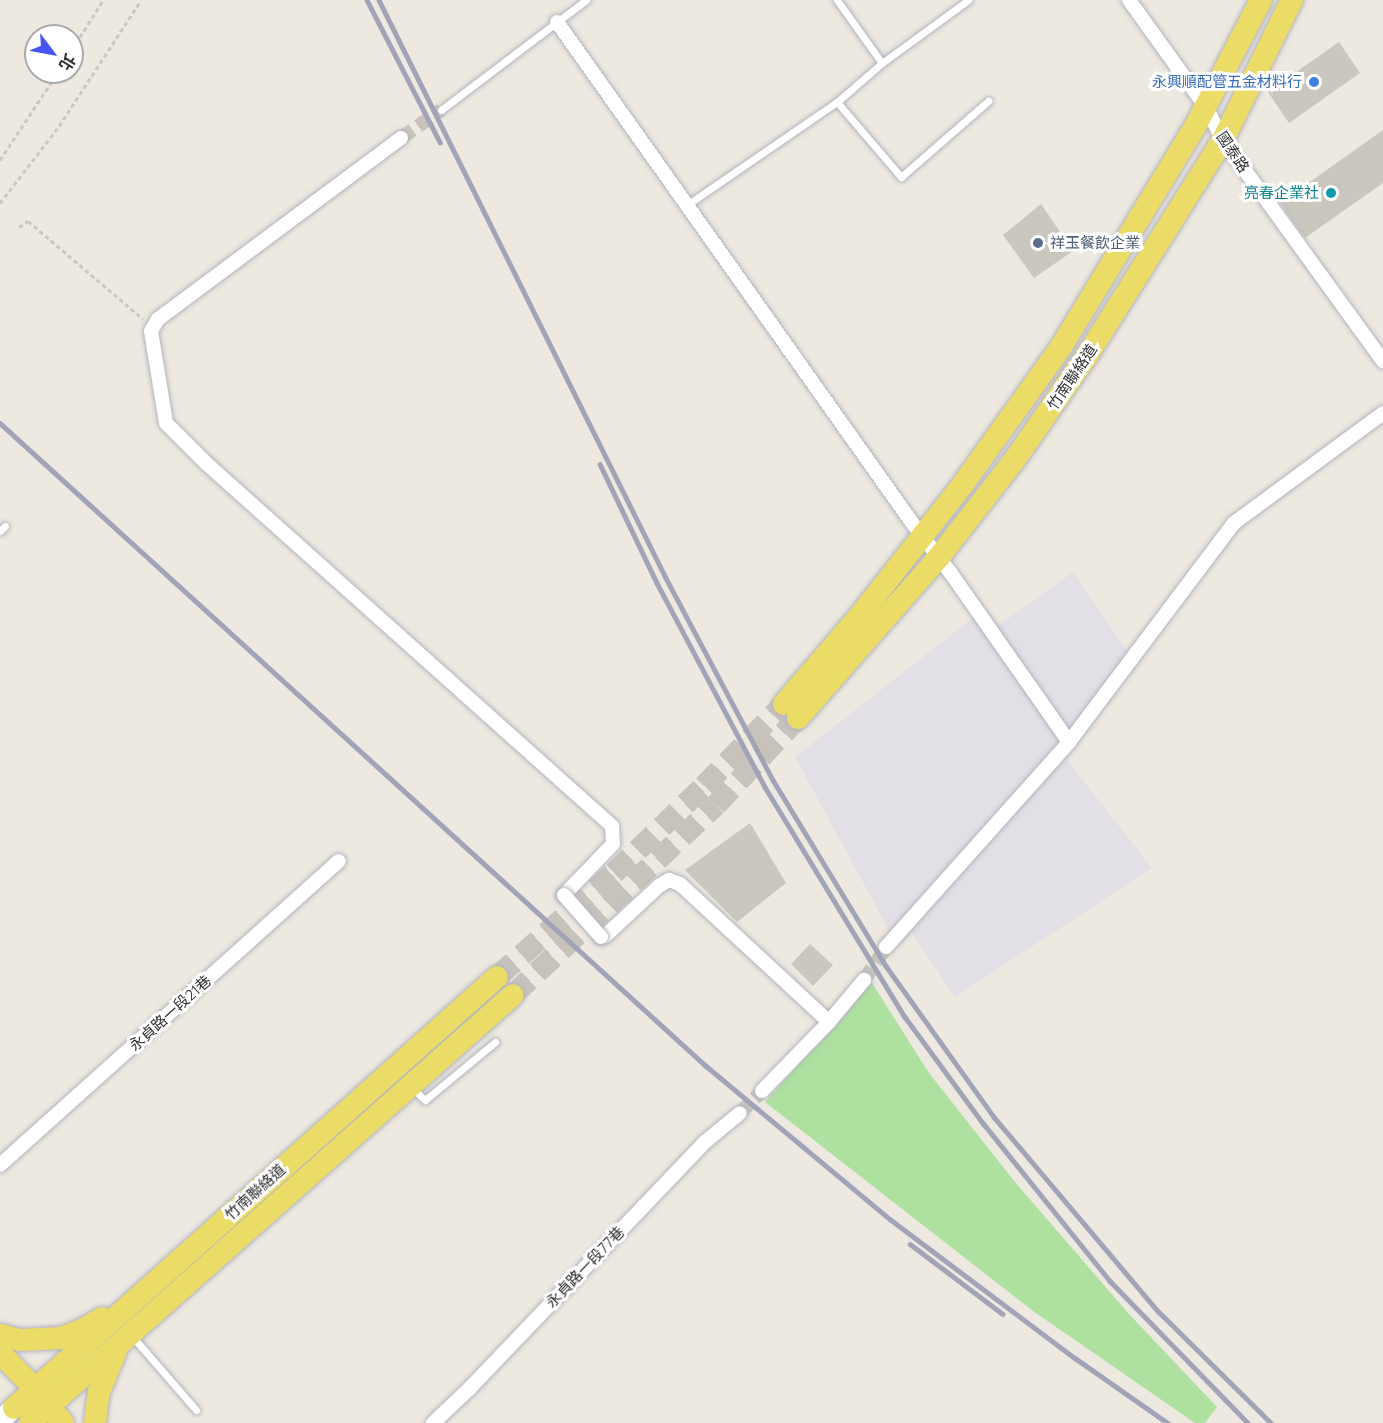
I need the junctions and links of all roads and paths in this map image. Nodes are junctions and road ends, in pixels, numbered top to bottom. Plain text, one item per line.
1 (103, 0) edge
2 (141, 0) edge
3 (586, 0) edge
4 (837, 0) edge
5 (968, 0) edge
6 (1129, 0) edge
7 (1261, 0) edge
8 (1292, 0) edge
9 (557, 22) junction
10 (84, 31) edge
11 (882, 63) junction
12 (50, 84) edge
13 (988, 101) dead end
14 (837, 102) junction
15 (1206, 107) junction
16 (441, 110) tunnel mouth
17 (400, 138) tunnel mouth
18 (1223, 140) junction
19 (0, 160) edge
20 (0, 203) edge
21 (687, 205) junction
22 (19, 227) dead end
23 (153, 328) junction
24 (1383, 361) edge
25 (1383, 413) edge
26 (922, 536) junction
27 (939, 557) junction
28 (1069, 742) junction
29 (339, 861) dead end
30 (886, 947) tunnel mouth
31 (497, 977) tunnel mouth
32 (864, 980) tunnel mouth
33 (513, 995) tunnel mouth
34 (829, 1022) junction
35 (495, 1042) dead end
36 (410, 1086) junction
37 (762, 1091) tunnel mouth
38 (740, 1113) tunnel mouth
39 (0, 1165) edge
40 (142, 1294) junction
41 (0, 1335) edge
42 (124, 1340) junction
43 (0, 1353) edge
44 (49, 1406) edge
45 (196, 1410) dead end
46 (14, 1414) edge
47 (94, 1423) edge
48 (433, 1423) edge

1 - 10 path
2 - 20 path
3 - 9 lane
4 - 11 lane
5 - 11 lane
6 - 15 street, 國泰路
7 - 15 main road, 竹南聯絡道
8 - 18 main road, 竹南聯絡道
9 - 16 lane
9 - 21 street
11 - 14 lane
12 - 19 path
13 - 14 lane
14 - 21 lane
15 - 18 street, 國泰路
15 - 26 main road, 竹南聯絡道
17 - 23 street
18 - 24 street, 國泰路
18 - 27 main road, 竹南聯絡道
21 - 26 street
22 - 23 path
23 - 34 street, bridge
25 - 28 street
26 - 27 street
26 - 27 main road, 竹南聯絡道
27 - 28 street
28 - 30 street
29 - 39 street, 永貞路一段21巷
31 - 40 main road, 竹南聯絡道
32 - 34 street
33 - 36 main road, 竹南聯絡道
34 - 37 street
35 - 36 lane
36 - 42 main road, 竹南聯絡道
38 - 48 street, 永貞路一段77巷
40 - 41 main road
40 - 44 main road, 竹南聯絡道
42 - 44 main road, 竹南聯絡道
42 - 45 lane
42 - 47 main road
43 - 44 main road
44 - 46 main road, 竹南聯絡道

